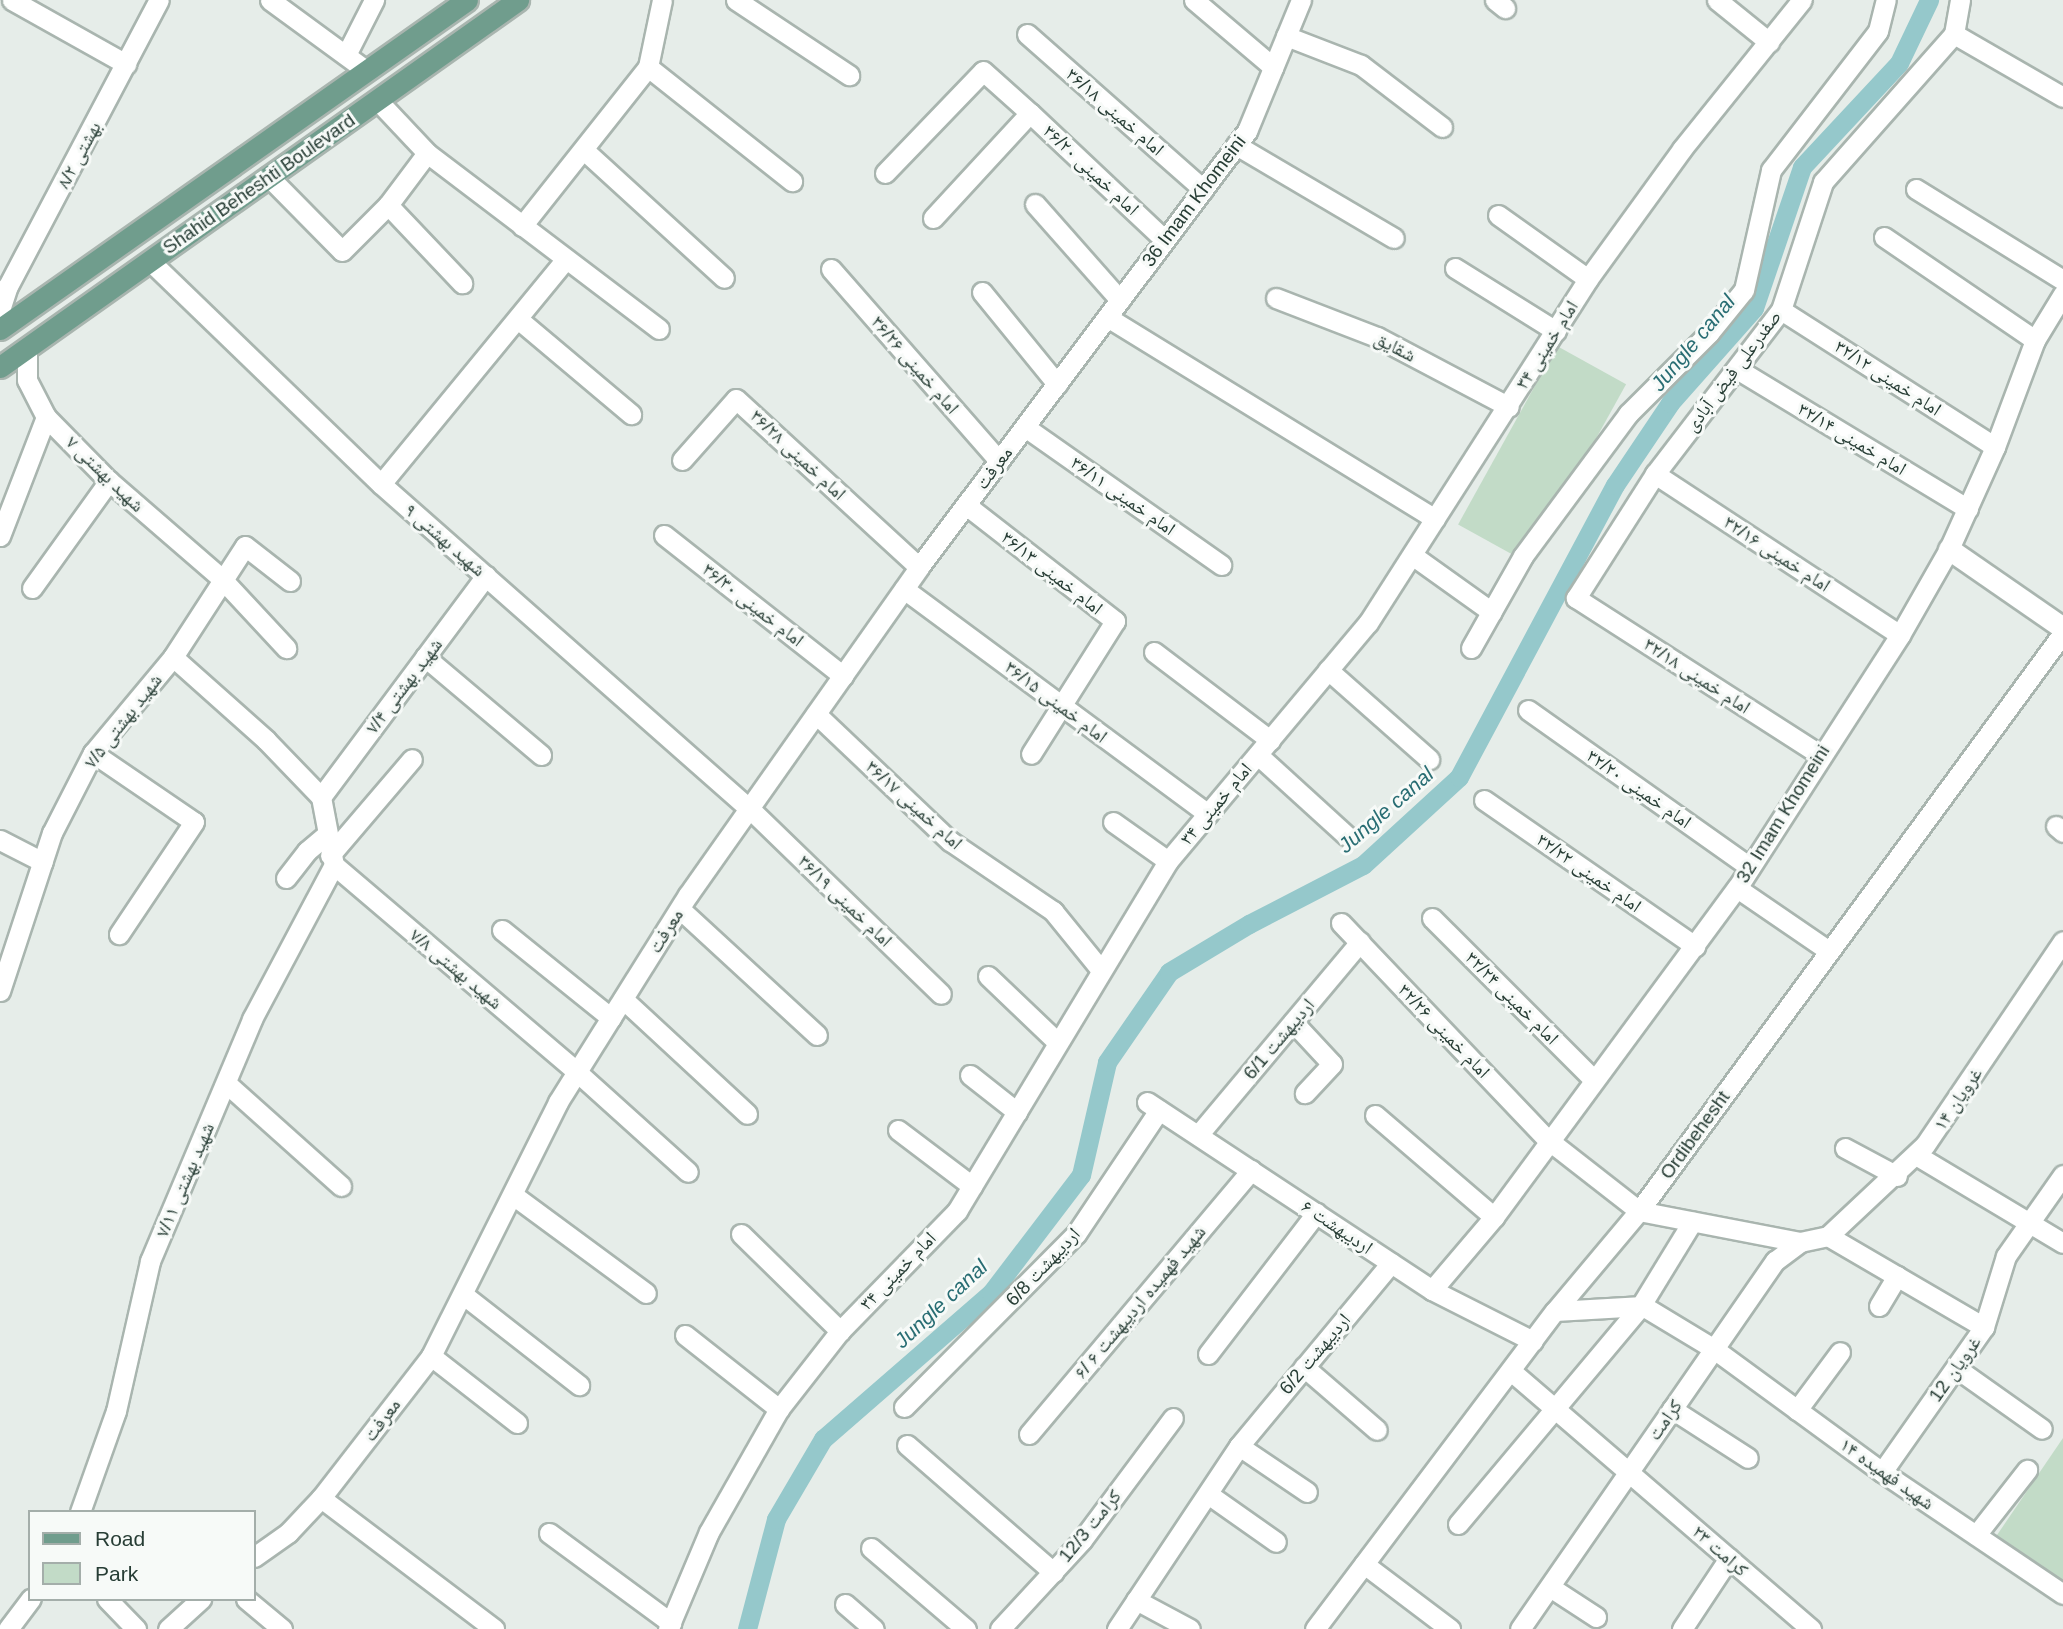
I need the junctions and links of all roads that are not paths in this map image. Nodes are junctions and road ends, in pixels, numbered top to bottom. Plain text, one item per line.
1 (12, 0) edge
2 (159, 0) edge
3 (270, 0) edge
4 (374, 0) edge
5 (467, 0) edge
6 (518, 0) edge
7 (662, 0) edge
8 (736, 0) edge
9 (1194, 0) edge
10 (1301, 0) edge
11 (1717, 0) edge
12 (1802, 0) edge
13 (1886, 0) edge
14 (1960, 0) edge
15 (1027, 34) dead end
16 (1954, 34) junction
17 (1286, 36) junction
18 (1769, 41) junction
19 (346, 55) junction
20 (127, 64) junction
21 (648, 67) junction
22 (1273, 68) junction
23 (368, 71) junction
24 (849, 75) dead end
25 (2063, 97) edge
26 (378, 101) junction
27 (1030, 113) junction
28 (1441, 127) dead end
29 (1236, 145) junction
30 (585, 151) junction
31 (427, 153) junction
32 (885, 173) dead end
33 (268, 176) junction
34 (792, 181) dead end
35 (1203, 189) junction
36 (1916, 189) dead end
37 (1035, 204) dead end
38 (388, 205) junction
39 (1498, 215) dead end
40 (933, 218) dead end
41 (522, 226) junction
42 (1884, 237) dead end
43 (1394, 238) dead end
44 (1165, 240) junction
45 (565, 260) junction
46 (150, 261) junction
47 (1455, 268) dead end
48 (831, 269) dead end
49 (724, 278) dead end
50 (1588, 279) junction
51 (2063, 280) edge
52 (4, 283) edge
53 (462, 283) dead end
54 (982, 292) dead end
55 (2063, 294) edge
56 (1276, 298) dead end
57 (1120, 300) junction
58 (0, 310) edge
59 (1781, 310) junction
60 (1107, 317) junction
61 (518, 319) junction
62 (0, 329) edge
63 (659, 329) dead end
64 (1556, 331) junction
65 (2035, 340) junction
66 (27, 348) junction
67 (0, 367) edge
68 (1737, 369) junction
69 (1057, 384) junction
70 (1509, 407) junction
71 (631, 414) dead end
72 (46, 417) junction
73 (1024, 427) junction
74 (1995, 447) junction
75 (682, 460) dead end
76 (999, 461) junction
77 (1655, 474) junction
78 (108, 481) junction
79 (381, 484) junction
80 (965, 505) junction
81 (1968, 509) junction
82 (1436, 519) junction
83 (664, 535) dead end
84 (0, 536) edge
85 (1949, 549) junction
86 (1412, 555) junction
87 (1221, 565) dead end
88 (919, 567) junction
89 (486, 576) junction
90 (221, 579) junction
91 (290, 581) dead end
92 (32, 588) dead end
93 (904, 589) junction
94 (1576, 598) joint
95 (1492, 612) junction
96 (2063, 631) edge
97 (1900, 635) junction
98 (286, 648) dead end
99 (1472, 648) dead end
100 (1154, 652) dead end
101 (173, 657) junction
102 (425, 657) junction
103 (1328, 670) junction
104 (843, 676) junction
105 (1062, 706) junction
106 (1528, 710) dead end
107 (816, 714) junction
108 (1264, 747) junction
109 (93, 753) junction
110 (1031, 754) dead end
111 (1819, 754) junction
112 (541, 755) dead end
113 (412, 759) dead end
114 (1429, 759) dead end
115 (321, 797) junction
116 (1484, 800) dead end
117 (749, 808) junction
118 (1208, 814) junction
119 (1114, 822) dead end
120 (327, 834) junction
121 (1348, 836) dead end
122 (0, 840) edge
123 (332, 860) junction
124 (1168, 861) junction
125 (43, 862) junction
126 (1751, 867) junction
127 (286, 878) dead end
128 (1737, 888) junction
129 (680, 909) junction
130 (1432, 918) dead end
131 (1341, 923) dead end
132 (502, 930) dead end
133 (119, 934) dead end
134 (1360, 942) junction
135 (2063, 942) edge
136 (1695, 946) junction
137 (1829, 951) junction
138 (1101, 970) junction
139 (988, 976) dead end
140 (0, 991) edge
141 (941, 994) dead end
142 (623, 999) junction
143 (611, 1018) junction
144 (1293, 1022) junction
145 (817, 1035) dead end
146 (1056, 1041) junction
147 (577, 1072) junction
148 (970, 1075) dead end
149 (1592, 1078) junction
150 (227, 1084) junction
151 (1305, 1093) dead end
152 (1153, 1106) joint
153 (1017, 1112) junction
154 (747, 1114) dead end
155 (1375, 1115) dead end
156 (898, 1130) dead end
157 (1198, 1135) junction
158 (1547, 1139) junction
159 (1845, 1148) dead end
160 (1916, 1156) junction
161 (1251, 1170) junction
162 (688, 1172) dead end
163 (2063, 1175) edge
164 (1897, 1176) junction
165 (341, 1186) dead end
166 (972, 1186) junction
167 (513, 1195) junction
168 (1639, 1211) junction
169 (1316, 1213) junction
170 (1494, 1217) junction
171 (2031, 1221) junction
172 (1692, 1222) junction
173 (741, 1234) dead end
174 (1828, 1236) junction
175 (1800, 1242) junction
176 (2063, 1243) edge
177 (1391, 1263) junction
178 (1898, 1276) junction
179 (1432, 1290) junction
180 (646, 1293) dead end
181 (465, 1296) junction
182 (1879, 1306) dead end
183 (1640, 1307) junction
184 (1555, 1311) junction
185 (1984, 1327) junction
186 (840, 1331) junction
187 (685, 1335) dead end
188 (1533, 1341) junction
189 (1714, 1349) junction
190 (1840, 1352) dead end
191 (1208, 1354) dead end
192 (431, 1356) junction
193 (1304, 1367) junction
194 (1956, 1368) junction
195 (1511, 1371) junction
196 (579, 1385) dead end
197 (904, 1407) dead end
198 (1555, 1408) junction
199 (779, 1409) junction
200 (1672, 1409) junction
201 (1797, 1410) junction
202 (1173, 1418) dead end
203 (517, 1423) dead end
204 (2042, 1429) dead end
205 (1377, 1430) dead end
206 (1029, 1434) dead end
207 (907, 1445) dead end
208 (1239, 1446) junction
209 (1748, 1458) dead end
210 (2027, 1470) dead end
211 (1629, 1472) junction
212 (1882, 1472) junction
213 (1307, 1492) dead end
214 (1208, 1494) junction
215 (321, 1499) junction
216 (81, 1510) edge
217 (1458, 1524) dead end
218 (549, 1533) dead end
219 (1976, 1535) junction
220 (1276, 1542) dead end
221 (871, 1548) dead end
222 (256, 1556) edge
223 (1729, 1558) junction
224 (1364, 1564) junction
225 (1053, 1572) junction
226 (1550, 1587) junction
227 (2063, 1594) edge
228 (1136, 1600) junction
229 (29, 1601) edge
230 (109, 1601) edge
231 (199, 1601) edge
232 (248, 1601) edge
233 (845, 1604) dead end
234 (1596, 1617) dead end
235 (670, 1626) edge
236 (1809, 1628) edge
237 (8, 1629) edge
238 (136, 1629) edge
239 (168, 1629) edge
240 (282, 1629) edge
241 (494, 1629) edge
242 (874, 1629) edge
243 (966, 1629) edge
244 (1000, 1629) edge
245 (1117, 1629) edge
246 (1189, 1629) edge
247 (1315, 1629) edge
248 (1450, 1629) edge
249 (1520, 1629) edge
250 (1682, 1629) edge

1 - 20 street
2 - 20 street, بهشتی ۸/۲
3 - 19 street
4 - 19 street
5 - 23 main road, Shahid Beheshti Boulevard
6 - 26 main road, Shahid Beheshti Boulevard
7 - 21 street
8 - 24 street
9 - 22 street
10 - 17 street, 36 Imam Khomeini
11 - 18 street
12 - 18 street, امام خمینی ۳۴
13 - 95 street
14 - 16 street
15 - 35 street, امام خمینی ۳۶/۱۸
16 - 25 street
16 - 59 street, صفدرعلی فیض آبادی
17 - 22 street, 36 Imam Khomeini
17 - 28 street
18 - 50 street, امام خمینی ۳۴
19 - 23 street
20 - 52 street, بهشتی ۸/۲
21 - 30 street
21 - 34 street
22 - 29 street, 36 Imam Khomeini
23 - 62 main road, Shahid Beheshti Boulevard
26 - 31 street
26 - 33 main road, Shahid Beheshti Boulevard
27 - 32 street
27 - 40 street, امام خمینی ۳۶/۲۰
27 - 44 street, امام خمینی ۳۶/۲۰
29 - 35 street, 36 Imam Khomeini
29 - 43 street
30 - 41 street
30 - 49 street
31 - 38 street
31 - 41 street
33 - 38 street
33 - 46 main road, Shahid Beheshti Boulevard
35 - 44 street, 36 Imam Khomeini
36 - 51 street
37 - 57 street
38 - 53 street
39 - 50 street
41 - 45 street
42 - 65 street
44 - 57 street, 36 Imam Khomeini
45 - 61 street
45 - 63 street
46 - 66 main road, Shahid Beheshti Boulevard
46 - 79 street, شهید بهشتی ۹
47 - 64 street
48 - 76 street, امام خمینی ۳۶/۲۶
50 - 64 street, امام خمینی ۳۴
52 - 58 street, بهشتی ۸/۲
54 - 69 street
55 - 65 street, 32 Imam Khomeini
56 - 70 street, شقایق
57 - 60 street, 36 Imam Khomeini
59 - 68 street, صفدرعلی فیض آبادی
59 - 74 street, امام خمینی ۳۲/۱۲
60 - 69 street, معرفت
60 - 82 street
61 - 71 street
61 - 79 street
64 - 70 street, امام خمینی ۳۴
65 - 74 street, 32 Imam Khomeini
66 - 67 main road, Shahid Beheshti Boulevard
66 - 72 street, شهید بهشتی ۷
68 - 77 street, صفدرعلی فیض آبادی
68 - 81 street, امام خمینی ۳۲/۱۴
69 - 73 street, معرفت
70 - 82 street, امام خمینی ۳۴
72 - 78 street, شهید بهشتی ۷
72 - 84 street
73 - 76 street, معرفت
73 - 87 street, امام خمینی ۳۶/۱۱
74 - 81 street, 32 Imam Khomeini
75 - 88 street, امام خمینی ۳۶/۲۸
76 - 80 street, معرفت
77 - 94 street, صفدرعلی فیض آبادی
77 - 97 street, امام خمینی ۳۲/۱۶
78 - 90 street, شهید بهشتی ۷
78 - 92 street
79 - 89 street, شهید بهشتی ۹
80 - 88 street, معرفت
80 - 105 street, امام خمینی ۳۶/۱۳
81 - 85 street, 32 Imam Khomeini
82 - 86 street, امام خمینی ۳۴
83 - 104 street, امام خمینی ۳۶/۳۰
85 - 96 street
85 - 97 street, 32 Imam Khomeini
86 - 95 street
86 - 103 street, امام خمینی ۳۴
88 - 93 street, معرفت
89 - 102 street, شهید بهشتی ۷/۴
89 - 117 street, شهید بهشتی ۹
90 - 91 street, شهید بهشتی ۷/۵
90 - 98 street, شهید بهشتی ۷
90 - 101 street, شهید بهشتی ۷/۵
93 - 104 street, معرفت
93 - 105 street, امام خمینی ۳۶/۱۵
94 - 111 street, امام خمینی ۳۲/۱۸
95 - 99 street
96 - 137 street, Ordibehesht
97 - 111 street, 32 Imam Khomeini
100 - 108 street
101 - 109 street, شهید بهشتی ۷/۵
101 - 115 street
102 - 112 street
102 - 115 street, شهید بهشتی ۷/۴
103 - 108 street, امام خمینی ۳۴
103 - 114 street
104 - 107 street, معرفت
105 - 110 street, امام خمینی ۳۶/۱۳
105 - 118 street, امام خمینی ۳۶/۱۵
106 - 126 street, امام خمینی ۳۲/۲۰
107 - 117 street, معرفت
107 - 138 street, امام خمینی ۳۶/۱۷
108 - 118 street, امام خمینی ۳۴
108 - 121 street
109 - 125 street, شهید بهشتی ۷/۵
109 - 133 street
111 - 126 street, 32 Imam Khomeini
113 - 123 street, شهید بهشتی ۷/۱۱
115 - 120 street
116 - 136 street, امام خمینی ۳۲/۲۲
117 - 129 street, معرفت
117 - 141 street, امام خمینی ۳۶/۱۹
118 - 124 street, امام خمینی ۳۴
119 - 124 street
120 - 123 street
120 - 127 street
122 - 125 street
123 - 147 street, شهید بهشتی ۷/۸
123 - 150 street, شهید بهشتی ۷/۱۱
124 - 138 street, امام خمینی ۳۴
125 - 140 street, شهید بهشتی ۷/۵
126 - 128 street, 32 Imam Khomeini
128 - 136 street, 32 Imam Khomeini
128 - 137 street
129 - 142 street, معرفت
129 - 145 street
130 - 149 street, امام خمینی ۳۲/۲۴
131 - 134 street, امام خمینی ۳۲/۲۶
132 - 143 street
134 - 144 street, اردیبهشت 6/1
134 - 158 street, امام خمینی ۳۲/۲۶
135 - 160 street, غرویان ۱۴
136 - 149 street, 32 Imam Khomeini
137 - 168 street, Ordibehesht
138 - 146 street, امام خمینی ۳۴
139 - 146 street
142 - 143 street, معرفت
142 - 154 street
143 - 147 street, معرفت
144 - 151 street
144 - 157 street, اردیبهشت 6/1
146 - 153 street, امام خمینی ۳۴
147 - 162 street, شهید بهشتی ۷/۸
147 - 167 street, معرفت
148 - 153 street
149 - 158 street, 32 Imam Khomeini
150 - 165 street
150 - 216 street, شهید بهشتی ۷/۱۱
152 - 157 street, اردیبهشت ۶
152 - 197 street, اردیبهشت 6/8
153 - 166 street, امام خمینی ۳۴
155 - 170 street
156 - 166 street
157 - 161 street, اردیبهشت ۶
158 - 168 street, امام خمینی ۳۲/۲۶
158 - 170 street, 32 Imam Khomeini
159 - 164 street
160 - 164 street, غرویان ۱۴
160 - 171 street
161 - 169 street, اردیبهشت ۶
161 - 206 street, شهید فهمیده اردیبهشت ۶ /۶
163 - 171 street, غرویان 12
164 - 174 street, غرویان ۱۴
166 - 186 street, امام خمینی ۳۴
167 - 180 street
167 - 181 street, معرفت
168 - 172 street
168 - 184 street, Ordibehesht
169 - 177 street, اردیبهشت ۶
169 - 191 street
170 - 179 street, 32 Imam Khomeini
171 - 176 street
171 - 185 street, غرویان 12
172 - 175 street
172 - 183 street
173 - 186 street
174 - 175 street, کرامت
174 - 178 street
175 - 189 street, کرامت
177 - 179 street, اردیبهشت ۶
177 - 193 street, اردیبهشت 6/2
178 - 182 street
178 - 185 street
179 - 188 street, اردیبهشت ۶
181 - 192 street, معرفت
181 - 196 street
183 - 184 street
183 - 189 street, شهید فهمیده ۱۴
183 - 198 street
184 - 188 street, Ordibehesht
185 - 194 street, غرویان 12
186 - 199 street, امام خمینی ۳۴
187 - 199 street
188 - 195 street, Ordibehesht
189 - 200 street, کرامت
189 - 201 street, شهید فهمیده ۱۴
190 - 201 street
192 - 203 street
192 - 215 street, معرفت
193 - 205 street
193 - 208 street, اردیبهشت 6/2
194 - 204 street
194 - 212 street, غرویان 12
195 - 198 street, کرامت ۲۳
195 - 224 street, Ordibehesht
198 - 211 street, کرامت ۲۳
198 - 217 street
199 - 235 street, امام خمینی ۳۴
200 - 209 street
200 - 211 street, کرامت
201 - 212 street, شهید فهمیده ۱۴
202 - 225 street, کرامت 12/3
207 - 225 street
208 - 213 street
208 - 214 street, اردیبهشت 6/2
210 - 219 street
211 - 223 street, کرامت ۲۳
211 - 226 street, کرامت
212 - 219 street, شهید فهمیده ۱۴
214 - 220 street
214 - 228 street, اردیبهشت 6/2
215 - 222 street, معرفت
215 - 241 street
218 - 235 street
219 - 227 street, شهید فهمیده ۱۴
221 - 243 street
223 - 236 street, کرامت ۲۳
223 - 250 street
224 - 247 street, Ordibehesht
224 - 248 street
225 - 244 street, کرامت 12/3
226 - 234 street
226 - 249 street, کرامت
228 - 245 street, اردیبهشت 6/2
228 - 246 street
229 - 237 street
230 - 238 street
231 - 239 street
232 - 240 street
233 - 242 street

